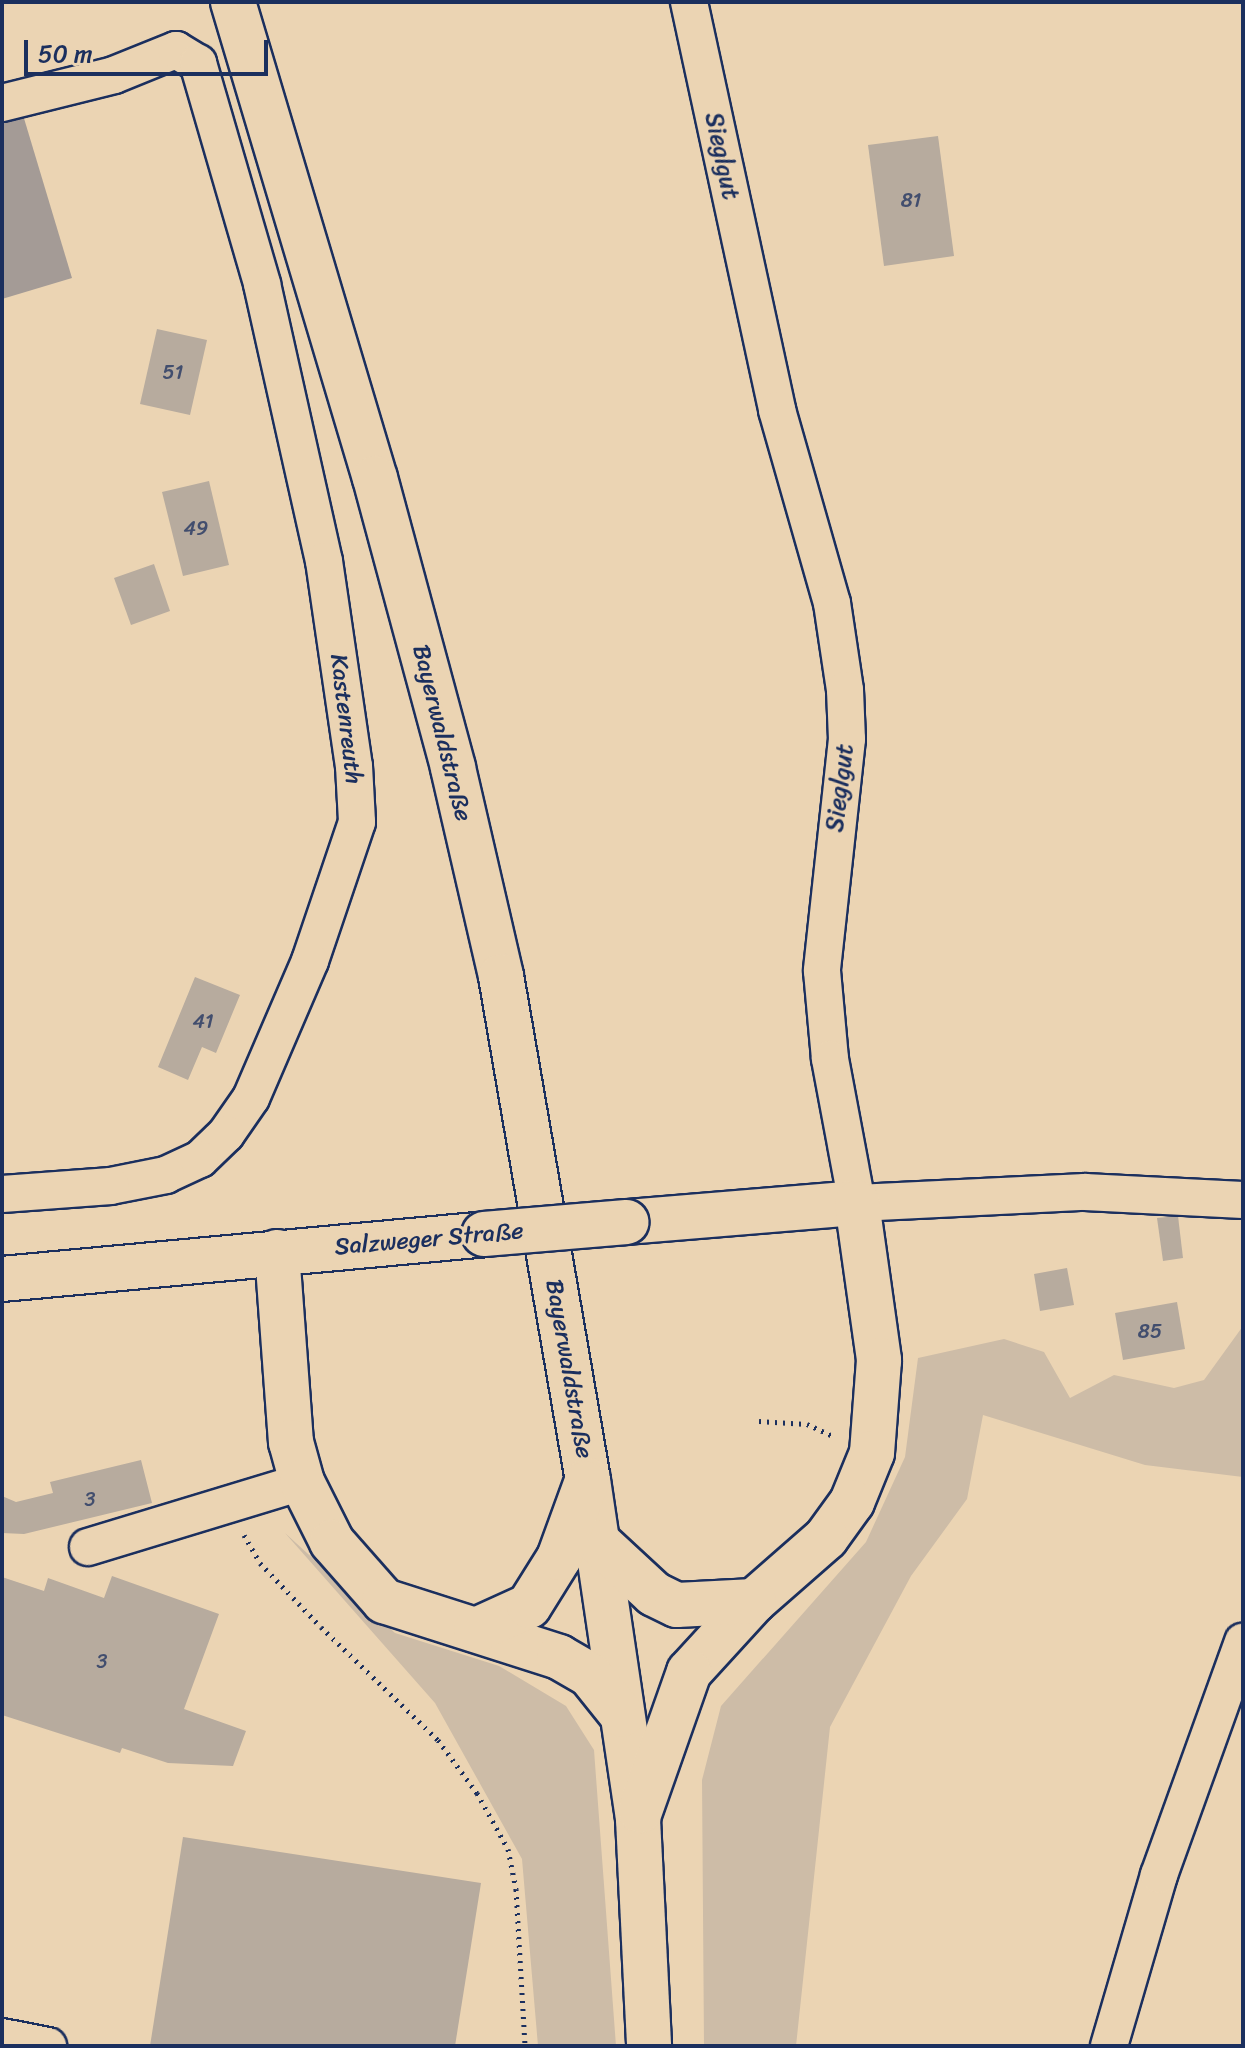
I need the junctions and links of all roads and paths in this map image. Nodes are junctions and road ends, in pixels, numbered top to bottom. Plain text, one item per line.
1 (233, 2) edge
2 (689, 2) edge
3 (2, 103) edge
4 (2, 1194) edge
5 (1243, 1200) edge
6 (857, 1203) junction
7 (277, 1252) junction
8 (2, 1279) edge
9 (759, 1421) dead end
10 (872, 1453) junction
11 (588, 1480) junction
12 (302, 1482) junction
13 (224, 1504) junction
14 (598, 1542) junction
15 (88, 1547) dead end
16 (754, 1601) junction
17 (476, 1630) junction
18 (1243, 1642) edge
19 (622, 1715) junction
20 (638, 1819) junction
21 (2, 2037) edge
22 (48, 2046) edge
23 (525, 2046) edge
24 (649, 2046) edge
25 (1109, 2046) edge

1 - 11 main road, Bayerwaldstraße
2 - 6 street, Sieglgut
3 - 4 street, Kastenreuth
5 - 6 street
6 - 7 main road, Salzweger Straße, bridge
6 - 10 main road
7 - 8 main road, Salzweger Straße
7 - 12 main road
9 - 10 path
10 - 16 main road
11 - 14 main road, Bayerwaldstraße
11 - 17 main road
12 - 13 street
12 - 17 main road
13 - 15 street
13 - 23 path
14 - 16 main road
14 - 19 main road, Bayerwaldstraße
16 - 20 main road
17 - 19 main road
18 - 25 street
19 - 20 main road, Bayerwaldstraße
20 - 24 main road, Bayerwaldstraße
21 - 22 street

